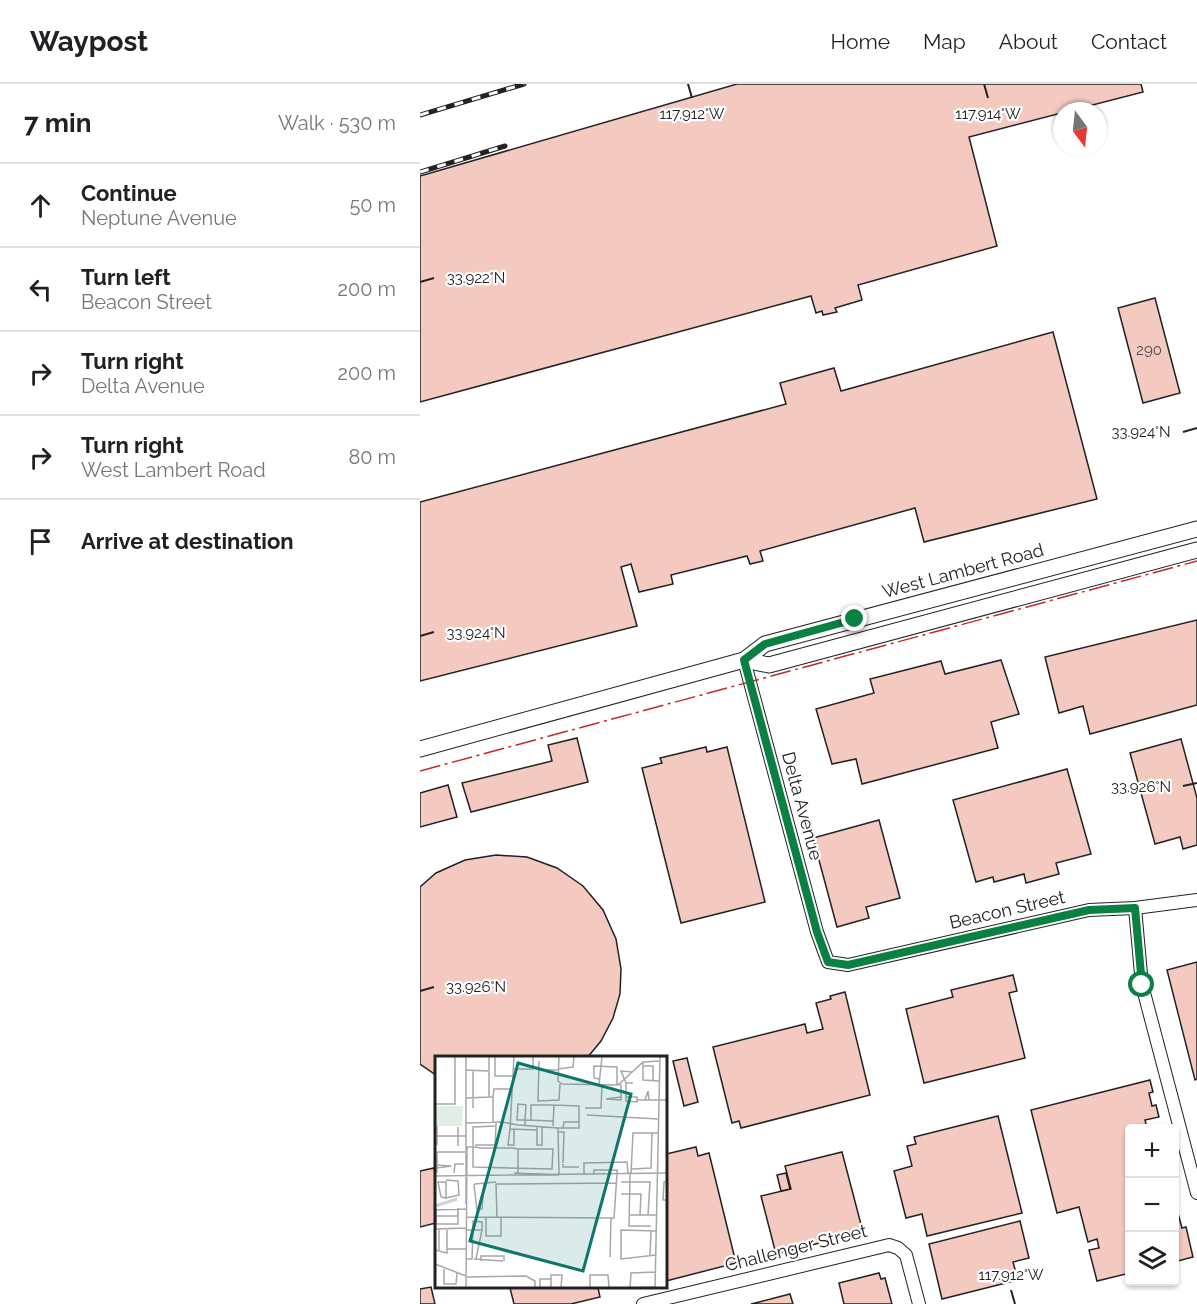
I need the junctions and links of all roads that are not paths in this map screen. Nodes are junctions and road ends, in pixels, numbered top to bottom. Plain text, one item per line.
1 (1197, 529) edge
2 (1197, 550) edge
3 (744, 660) junction
4 (420, 749) edge
5 (1197, 900) edge
6 (1135, 908) junction
7 (828, 962) joint
8 (1197, 1193) edge
9 (643, 1304) edge
10 (919, 1304) edge

1 - 3 main road, West Lambert Road
2 - 3 main road, West Lambert Road
3 - 4 main road, West Lambert Road
3 - 7 street, Delta Avenue
5 - 6 street, Beacon Street
6 - 7 street, Beacon Street
6 - 8 street
9 - 10 street, Challenger Street

